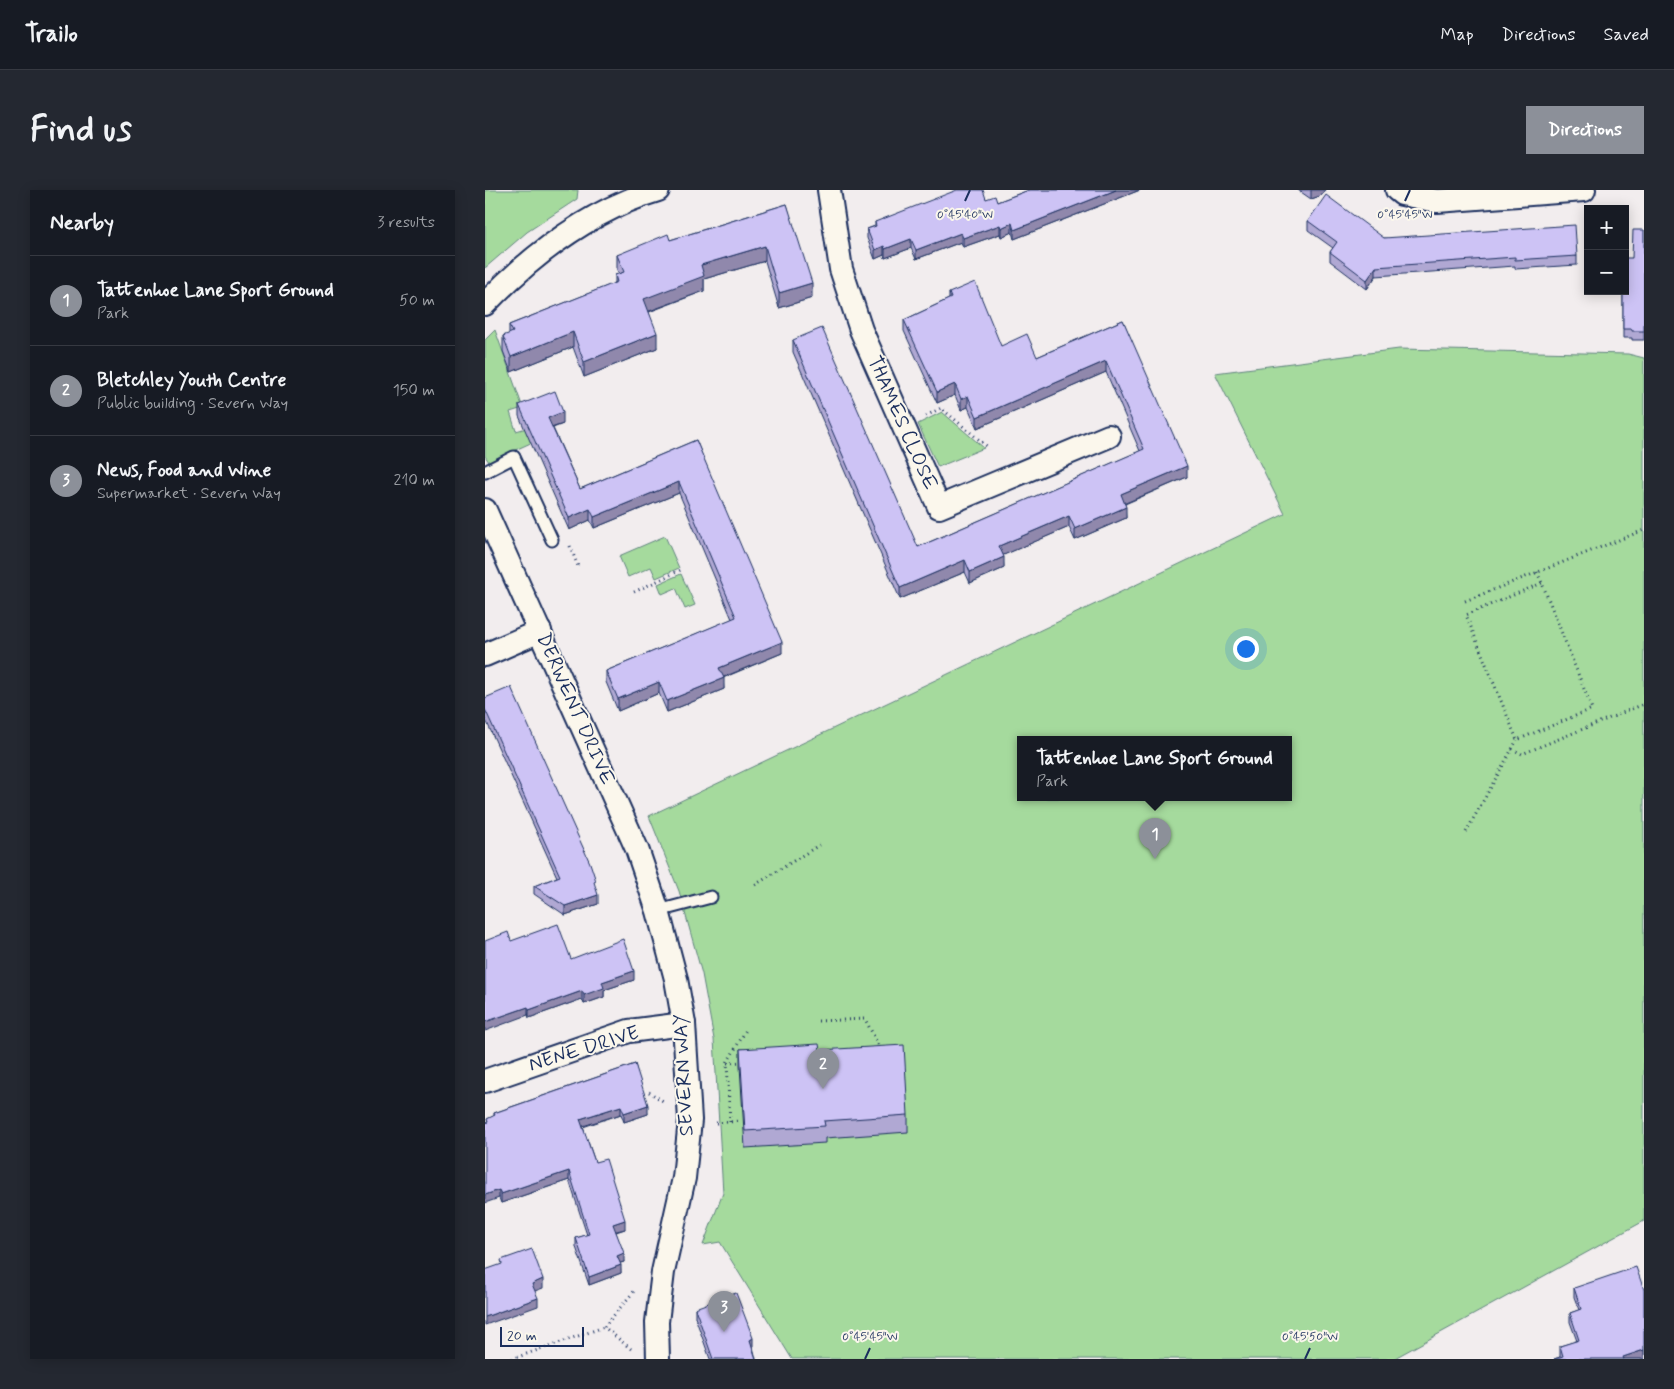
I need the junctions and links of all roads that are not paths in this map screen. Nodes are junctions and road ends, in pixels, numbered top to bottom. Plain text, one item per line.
1 (658, 190) edge
2 (829, 190) edge
3 (1397, 190) edge
4 (1584, 190) edge
5 (1528, 192) edge
6 (485, 304) edge
7 (1109, 436) dead end
8 (485, 472) edge
9 (485, 510) edge
10 (552, 540) dead end
11 (540, 631) junction
12 (485, 655) edge
13 (711, 897) dead end
14 (658, 911) junction
15 (684, 1024) junction
16 (485, 1081) edge
17 (658, 1359) edge

1 - 6 street
2 - 7 street, THAMES CLOSE
3 - 5 street
4 - 5 street
8 - 10 lane
9 - 11 street, DERWENT DRIVE
11 - 12 street
11 - 14 street, DERWENT DRIVE
13 - 14 lane
14 - 15 street, SEVERN WAY
15 - 16 street, NENE DRIVE
15 - 17 street, SEVERN WAY

